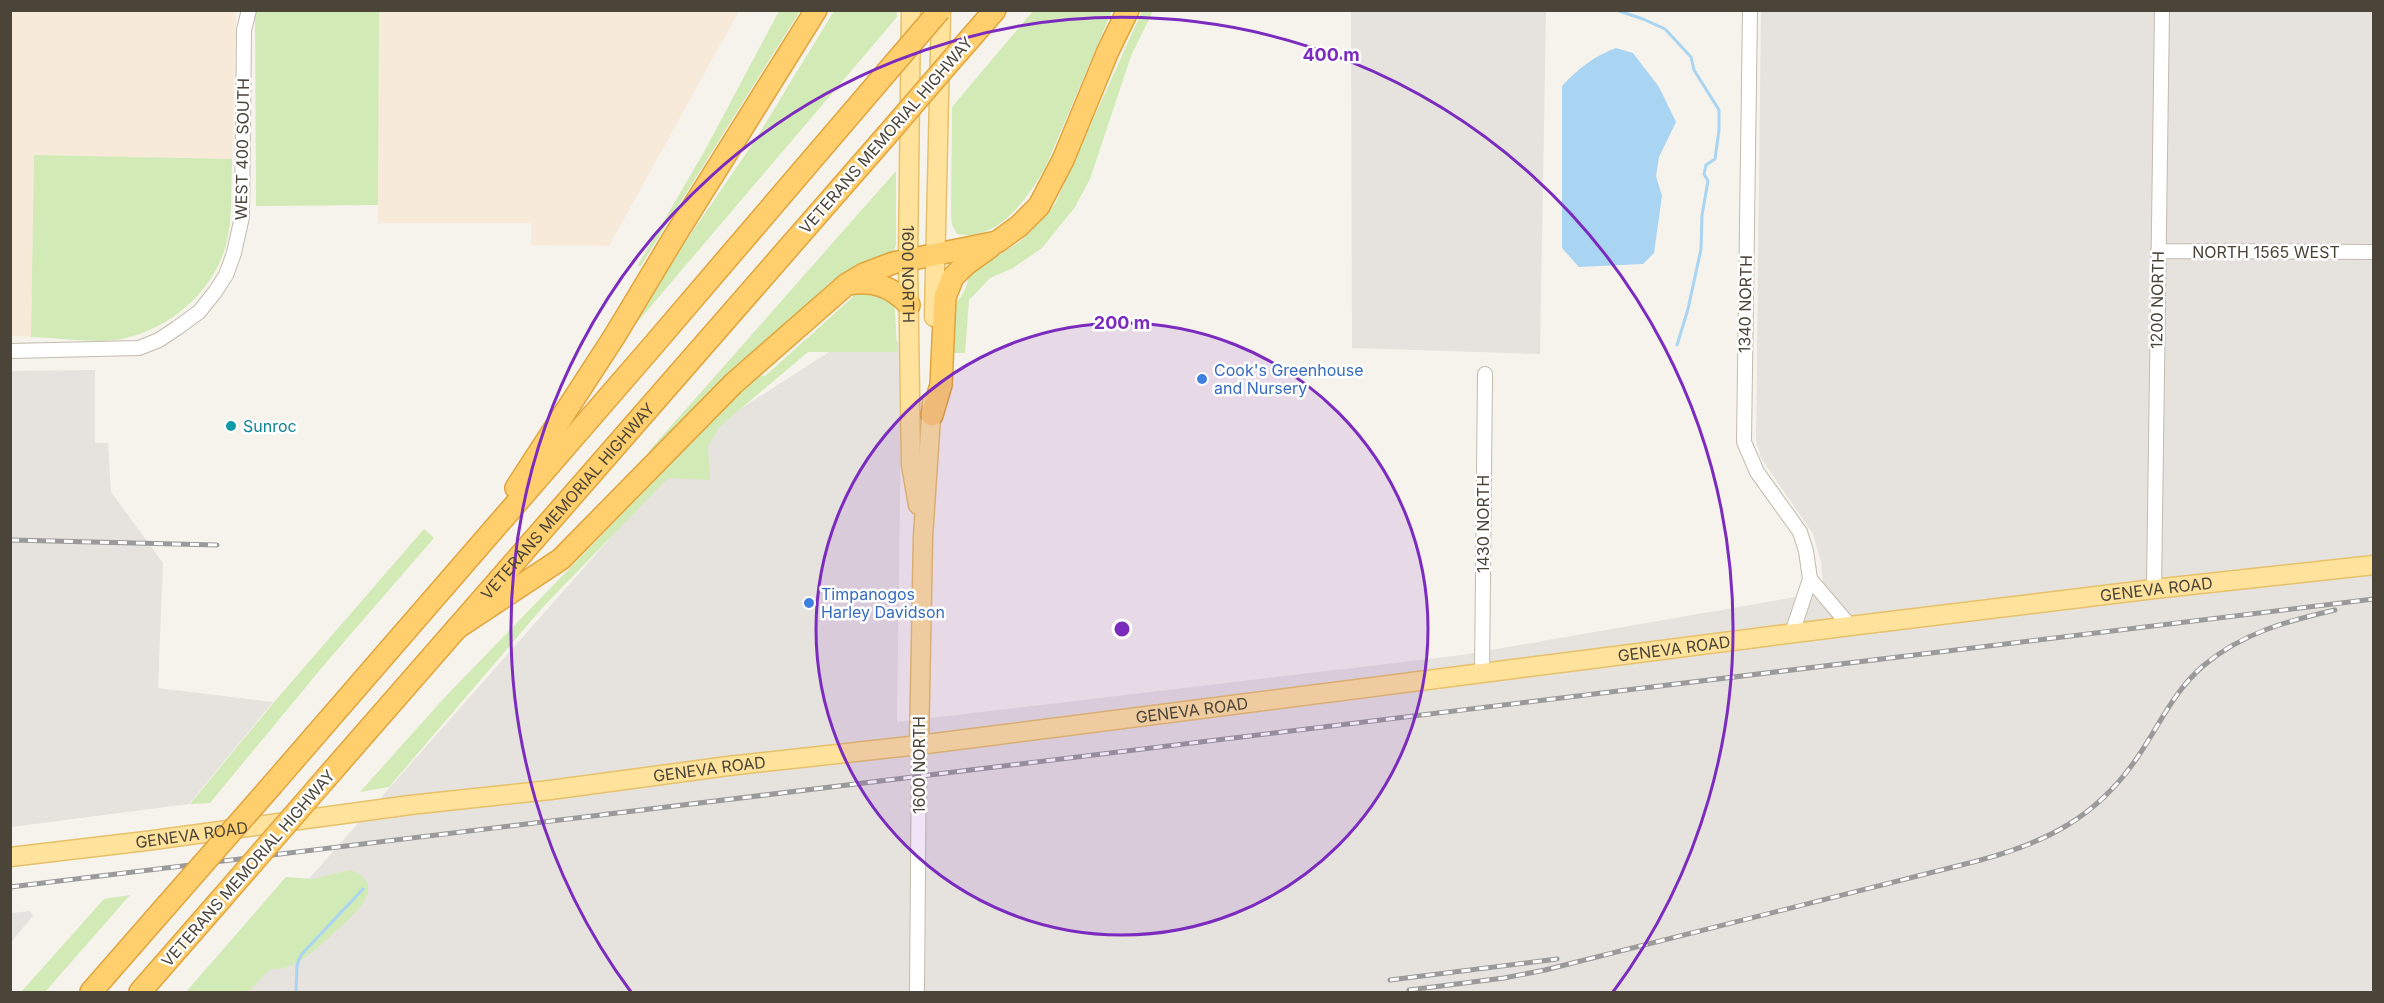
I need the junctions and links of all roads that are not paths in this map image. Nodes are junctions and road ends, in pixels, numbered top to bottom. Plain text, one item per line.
1 (240, 10) edge
2 (249, 10) edge
3 (816, 10) edge
4 (911, 10) edge
5 (941, 10) edge
6 (995, 10) edge
7 (1128, 10) edge
8 (1750, 10) edge
9 (2162, 10) edge
10 (244, 30) junction
11 (997, 242) junction
12 (2158, 251) junction
13 (2373, 252) edge
14 (936, 255) junction
15 (908, 260) junction
16 (847, 284) junction
17 (909, 305) junction
18 (10, 351) edge
19 (1485, 374) dead end
20 (932, 415) junction
21 (923, 537) junction
22 (471, 556) junction
23 (2373, 565) edge
24 (1810, 579) junction
25 (2154, 589) junction
26 (1850, 626) junction
27 (457, 628) junction
28 (1792, 633) junction
29 (1482, 674) junction
30 (919, 745) junction
31 (10, 857) edge
32 (91, 993) edge
33 (140, 993) edge
34 (917, 993) edge

1 - 10 street, WEST 400 SOUTH
2 - 10 street, WEST 400 SOUTH
3 - 22 highway
4 - 15 main road, 1600 NORTH
5 - 14 main road, 1600 NORTH
5 - 22 highway, bridge
6 - 27 highway, VETERANS MEMORIAL HIGHWAY, bridge
7 - 11 highway
8 - 24 street, 1340 NORTH
9 - 12 street, 1200 NORTH
10 - 18 street, WEST 400 SOUTH
11 - 14 highway
11 - 20 highway
12 - 13 street, NORTH 1565 WEST
12 - 25 street, 1200 NORTH
14 - 15 highway
14 - 20 main road, 1600 NORTH
15 - 16 highway
15 - 17 main road, 1600 NORTH
16 - 17 highway
16 - 27 highway
17 - 21 main road, 1600 NORTH
19 - 29 street, 1430 NORTH
20 - 21 main road, 1600 NORTH
21 - 30 main road, 1600 NORTH
22 - 32 highway, bridge
23 - 25 main road, GENEVA ROAD
24 - 26 street
24 - 28 street
25 - 26 main road, GENEVA ROAD
26 - 28 main road, GENEVA ROAD
27 - 33 highway, VETERANS MEMORIAL HIGHWAY, bridge
28 - 29 main road, GENEVA ROAD
29 - 30 main road, GENEVA ROAD
30 - 31 main road, GENEVA ROAD
30 - 34 street, 1600 NORTH

